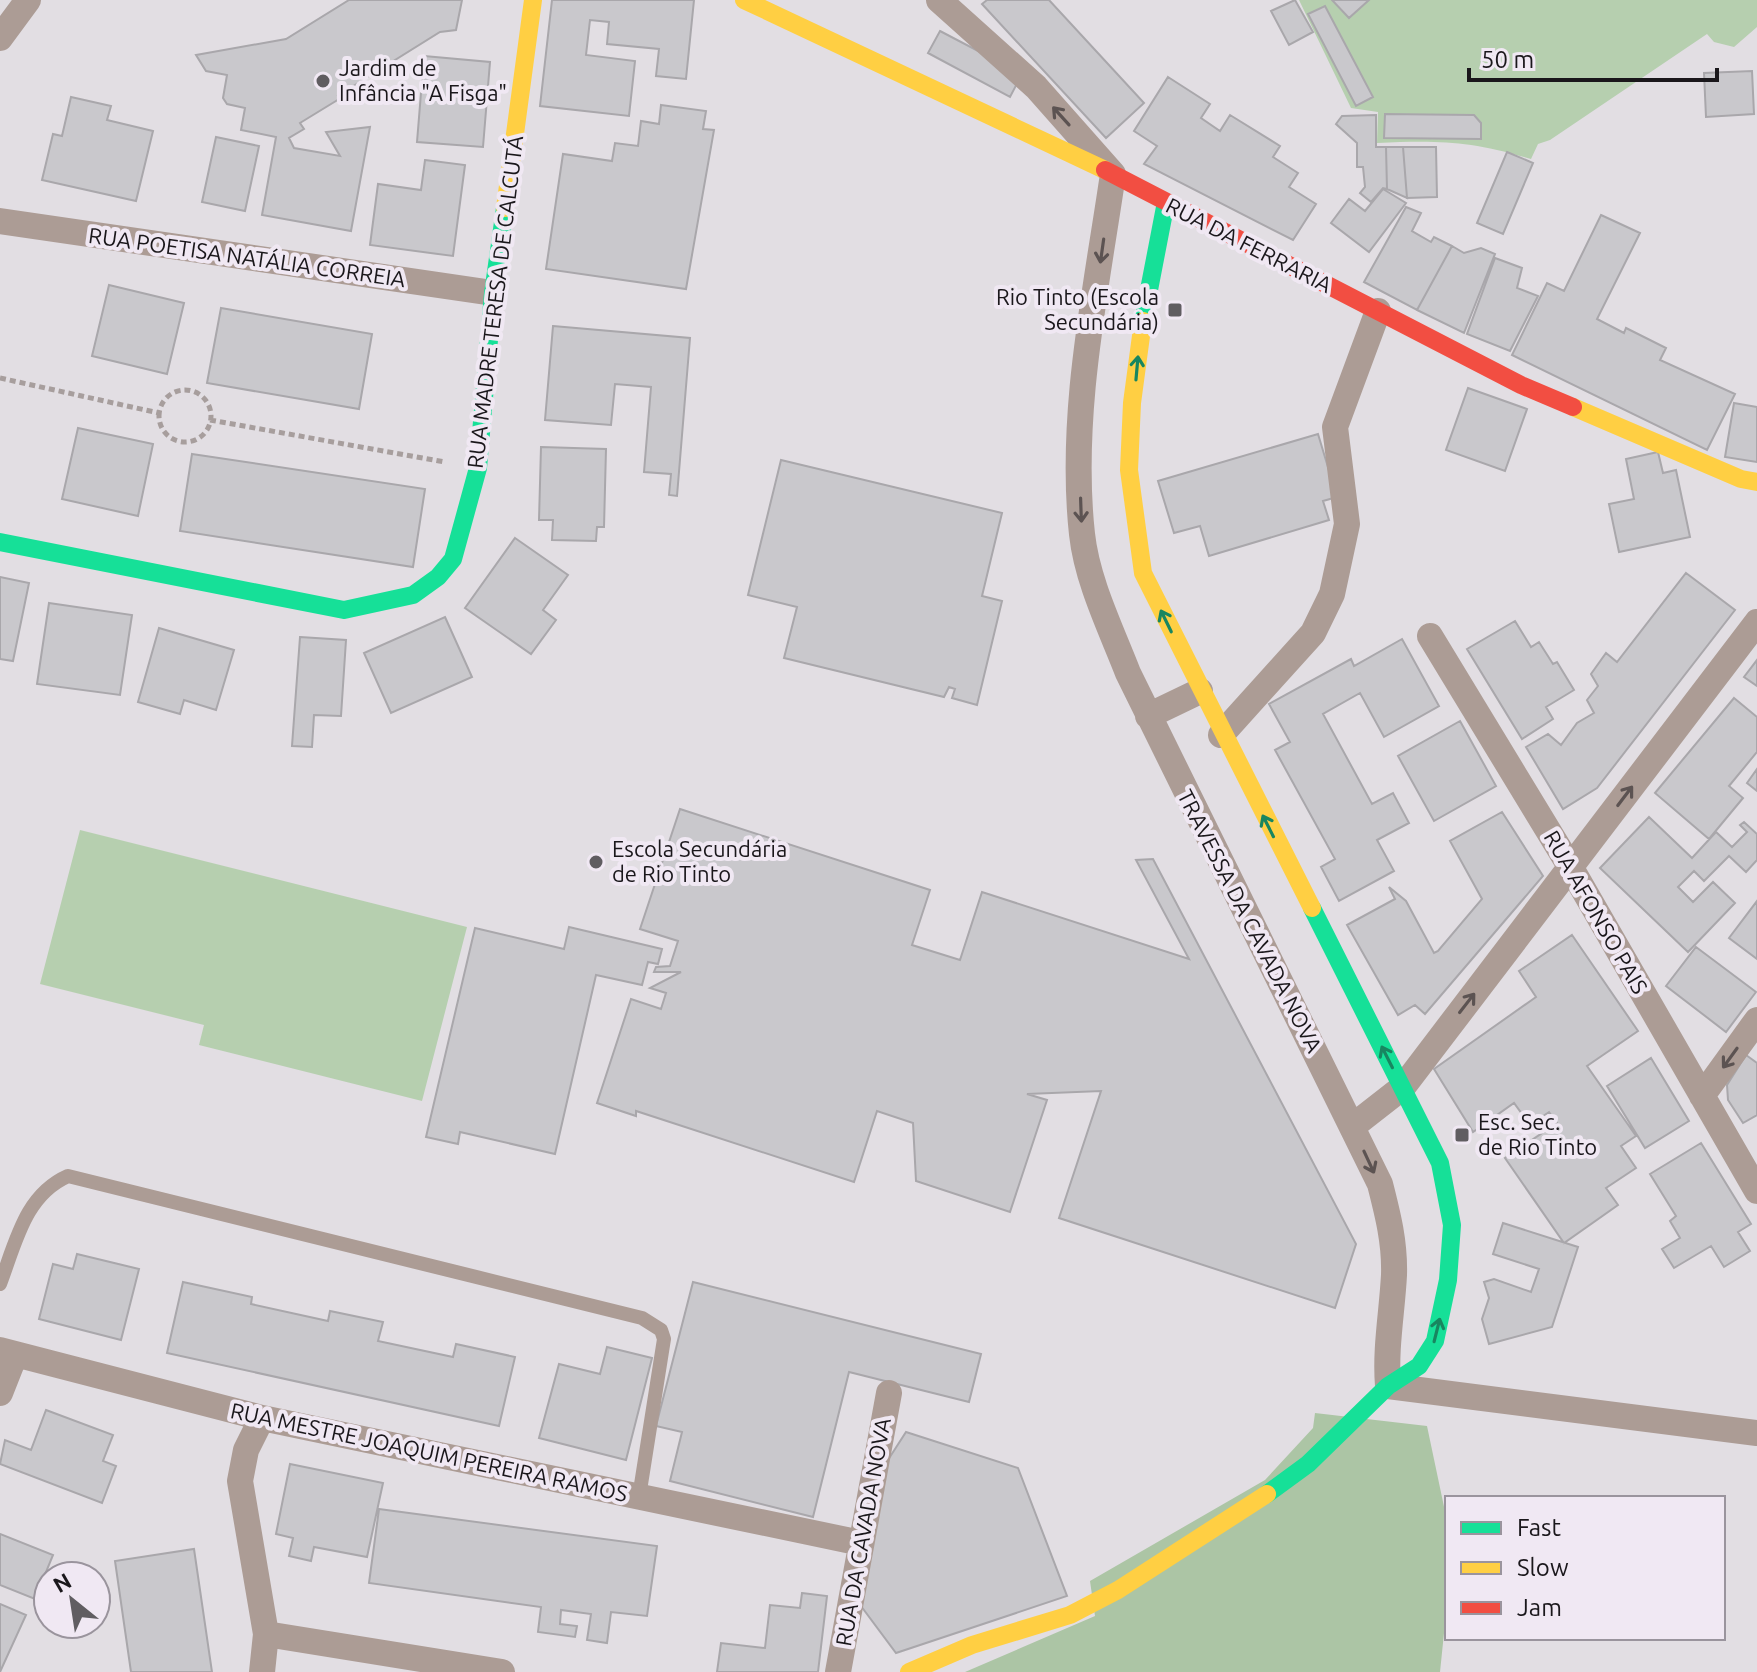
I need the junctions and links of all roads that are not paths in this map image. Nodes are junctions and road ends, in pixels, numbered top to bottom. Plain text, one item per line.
1 (28, 0) edge
2 (533, 0) edge
3 (744, 0) edge
4 (939, 0) edge
5 (0, 38) edge
6 (1113, 174) junction
7 (1166, 202) junction
8 (0, 221) edge
9 (493, 293) junction
10 (1378, 311) junction
11 (1757, 482) edge
12 (0, 542) edge
13 (1757, 622) edge
14 (1430, 636) dead end
15 (1200, 691) junction
16 (1148, 716) junction
17 (1221, 735) junction
18 (1571, 868) junction
19 (1757, 1020) edge
20 (1403, 1087) junction
21 (1702, 1096) junction
22 (1353, 1126) junction
23 (1757, 1191) edge
24 (0, 1284) edge
25 (8, 1352) edge
26 (1388, 1386) junction
27 (0, 1393) edge
28 (889, 1393) dead end
29 (262, 1418) junction
30 (1757, 1433) edge
31 (639, 1497) junction
32 (861, 1543) junction
33 (266, 1634) junction
34 (262, 1672) edge
35 (502, 1672) edge
36 (838, 1672) edge
37 (909, 1672) edge

1 - 5 street
2 - 9 street, RUA MADRE TERESA DE CALCUTÁ
3 - 6 street, RUA DA FERRARIA
6 -> 4 street
6 - 7 street, RUA DA FERRARIA
6 -> 16 street, TRAVESSA DA CAVADA NOVA
7 - 10 street, RUA DA FERRARIA
15 -> 7 street
8 - 9 street, RUA POETISA NATÁLIA CORREIA
9 - 12 street, RUA MADRE TERESA DE CALCUTÁ
10 - 11 street, RUA DA FERRARIA
10 - 17 street
18 -> 13 street
14 - 18 street, RUA AFONSO PAIS
15 - 16 street
15 - 17 street
16 - 22 street, TRAVESSA DA CAVADA NOVA
20 -> 17 street
20 -> 18 street
18 - 21 street, RUA AFONSO PAIS
19 -> 21 street
20 - 22 street
26 -> 20 street
21 - 23 street, RUA AFONSO PAIS
22 -> 26 street, TRAVESSA DA CAVADA NOVA
24 - 31 lane
25 - 27 street
25 - 29 street, RUA MESTRE JOAQUIM PEREIRA RAMOS
26 - 30 street
26 - 37 street
28 - 32 street, RUA DA CAVADA NOVA
29 - 31 street, RUA MESTRE JOAQUIM PEREIRA RAMOS
29 - 33 street
31 - 32 street, RUA MESTRE JOAQUIM PEREIRA RAMOS
32 - 36 street, RUA DA CAVADA NOVA
33 - 34 street
33 - 35 street

